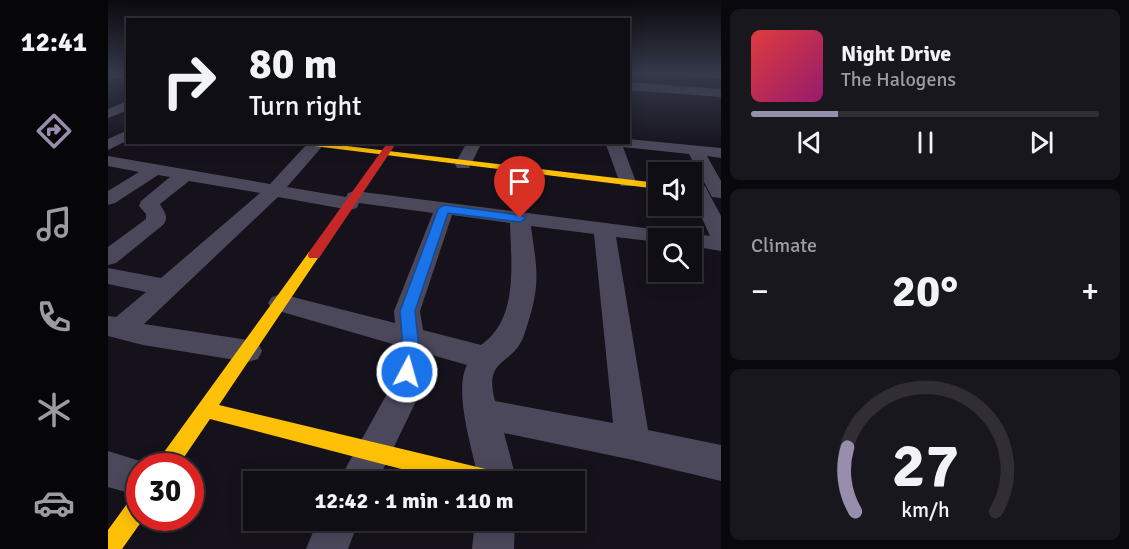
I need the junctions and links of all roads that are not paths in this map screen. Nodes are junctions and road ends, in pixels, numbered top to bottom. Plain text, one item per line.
1 (124, 99) edge
2 (108, 114) edge
3 (108, 122) edge
4 (126, 124) edge
5 (126, 135) edge
6 (392, 144) edge
7 (474, 144) edge
8 (615, 144) edge
9 (630, 144) edge
10 (108, 145) edge
11 (308, 145) edge
12 (694, 150) junction
13 (721, 153) edge
14 (384, 155) junction
15 (108, 161) edge
16 (463, 164) junction
17 (154, 169) junction
18 (186, 174) junction
19 (627, 182) junction
20 (648, 185) edge
21 (275, 190) junction
22 (702, 191) edge
23 (720, 193) edge
24 (108, 199) edge
25 (352, 200) junction
26 (702, 203) edge
27 (444, 209) junction
28 (520, 218) junction
29 (604, 229) junction
30 (648, 234) edge
31 (721, 237) edge
32 (702, 241) edge
33 (721, 244) edge
34 (108, 258) edge
35 (113, 282) edge
36 (167, 288) junction
37 (281, 303) junction
38 (115, 327) edge
39 (410, 337) junction
40 (248, 351) junction
41 (485, 358) junction
42 (206, 410) junction
43 (483, 414) junction
44 (633, 443) junction
45 (373, 452) junction
46 (175, 453) edge
47 (721, 463) edge
48 (108, 469) edge
49 (363, 471) edge
50 (451, 471) edge
51 (494, 471) edge
52 (126, 474) edge
53 (126, 524) edge
54 (334, 531) edge
55 (494, 531) edge
56 (108, 549) edge
57 (327, 549) edge
58 (493, 549) edge

1 - 2 street
3 - 4 street
5 - 10 street
6 - 14 street
7 - 16 street
8 - 19 street
9 - 12 street
11 - 14 street
11 - 21 street
12 - 13 street
12 - 23 street
14 - 16 street
14 - 25 street
15 - 17 street
16 - 19 street
17 - 18 street
17 - 24 street
18 - 21 street
18 - 34 street
19 - 20 street
21 - 25 street
21 - 36 street
22 - 23 street
25 - 27 street
25 - 37 street
26 - 31 street
27 - 28 street
27 - 39 street
28 - 29 street
28 - 41 street
29 - 30 street
29 - 44 street
32 - 33 street
35 - 36 street
36 - 38 street
37 - 39 street
37 - 40 street
38 - 40 street
39 - 41 street
39 - 45 street
40 - 42 street
41 - 43 street
42 - 45 street
42 - 46 street
43 - 44 street
43 - 51 street
44 - 47 street
45 - 49 street
45 - 50 street
48 - 52 street
53 - 56 street
54 - 57 street
55 - 58 street

